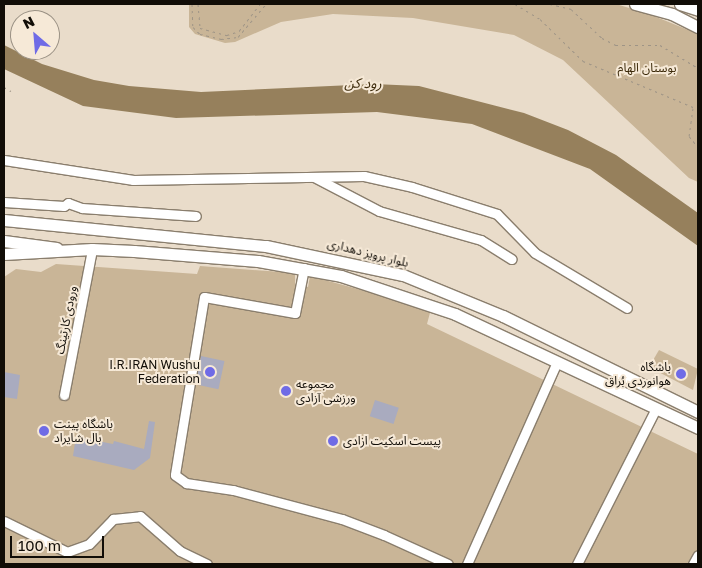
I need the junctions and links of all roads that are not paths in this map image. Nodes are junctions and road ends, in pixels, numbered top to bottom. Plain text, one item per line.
1 (635, 4) edge
2 (680, 4) edge
3 (698, 10) edge
4 (698, 27) edge
5 (4, 160) edge
6 (314, 177) junction
7 (4, 202) edge
8 (196, 216) dead end
9 (4, 220) edge
10 (4, 241) edge
11 (92, 249) junction
12 (73, 250) junction
13 (4, 254) edge
14 (511, 259) dead end
15 (304, 268) junction
16 (627, 308) dead end
17 (557, 362) junction
18 (64, 395) dead end
19 (656, 408) junction
20 (698, 412) edge
21 (698, 428) edge
22 (4, 521) edge
23 (698, 555) edge
24 (207, 564) edge
25 (448, 564) edge
26 (467, 564) edge
27 (577, 564) edge
28 (693, 564) edge

1 - 4 main road
2 - 3 main road
5 - 6 lane
6 - 14 lane
6 - 16 lane
7 - 8 lane
9 - 20 main road, بلوار پرویز دهداری
10 - 12 main road
11 - 12 main road
11 - 15 main road
11 - 18 lane, ورودی کارتینگ
12 - 13 main road
15 - 17 main road
15 - 25 lane
17 - 19 main road
17 - 26 lane
19 - 21 main road
19 - 27 lane
22 - 24 lane
23 - 28 lane

